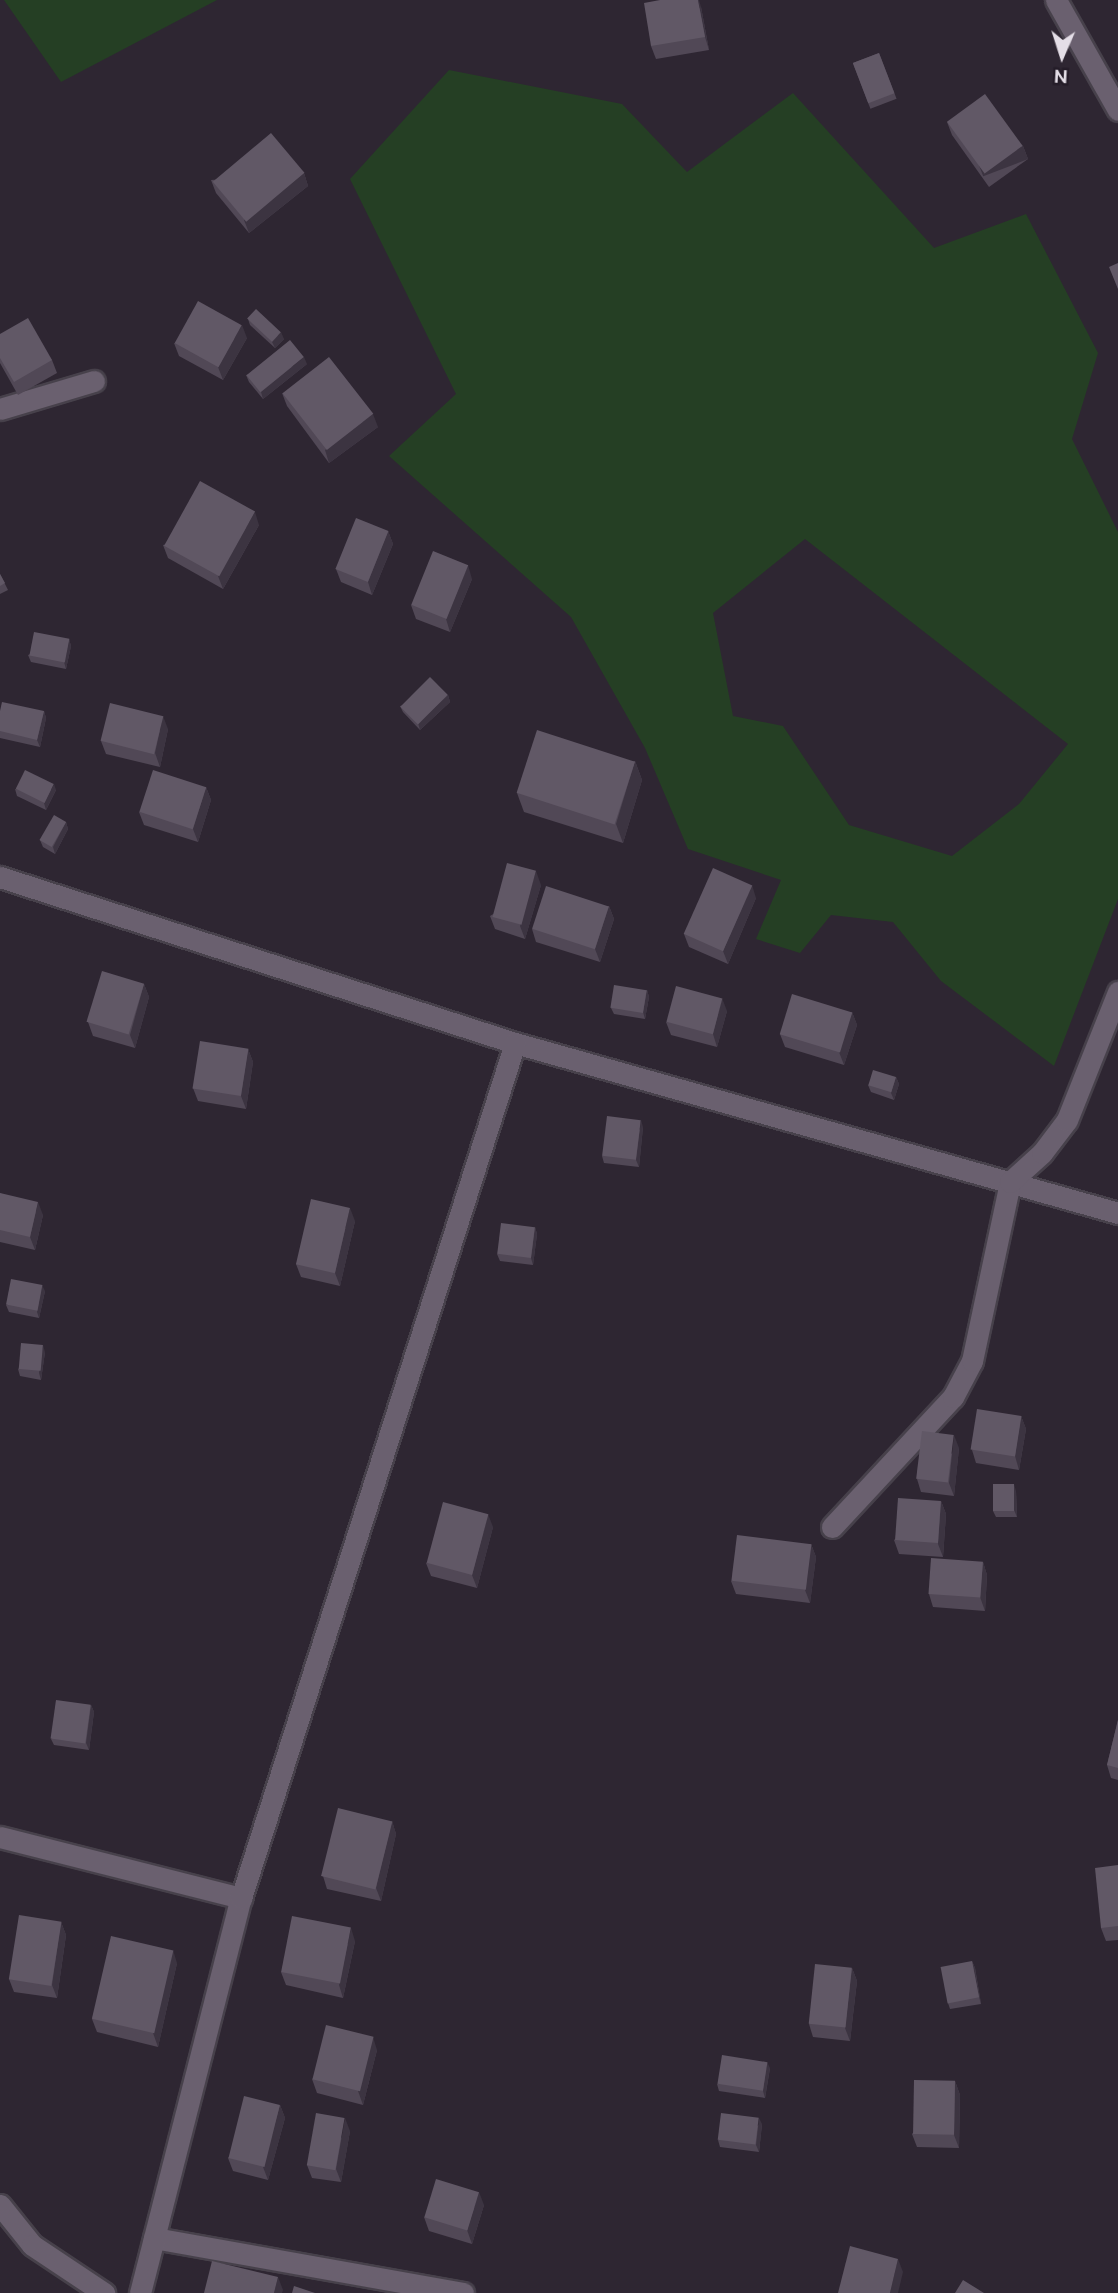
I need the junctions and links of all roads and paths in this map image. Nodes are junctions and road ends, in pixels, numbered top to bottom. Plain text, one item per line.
1 (1056, 0) edge
2 (1118, 110) edge
3 (94, 381) dead end
4 (0, 409) edge
5 (0, 877) edge
6 (1118, 992) edge
7 (516, 1043) junction
8 (1010, 1182) junction
9 (1118, 1213) edge
10 (832, 1527) dead end
11 (0, 1837) edge
12 (241, 1898) junction
13 (0, 2205) edge
14 (154, 2238) junction
15 (104, 2293) edge
16 (140, 2293) edge
17 (463, 2293) edge

1 - 2 street
3 - 4 street
5 - 7 street
6 - 8 street
7 - 8 street
7 - 12 street
8 - 9 street
8 - 10 street
11 - 12 street
12 - 14 street
13 - 15 street
14 - 16 street
14 - 17 street

